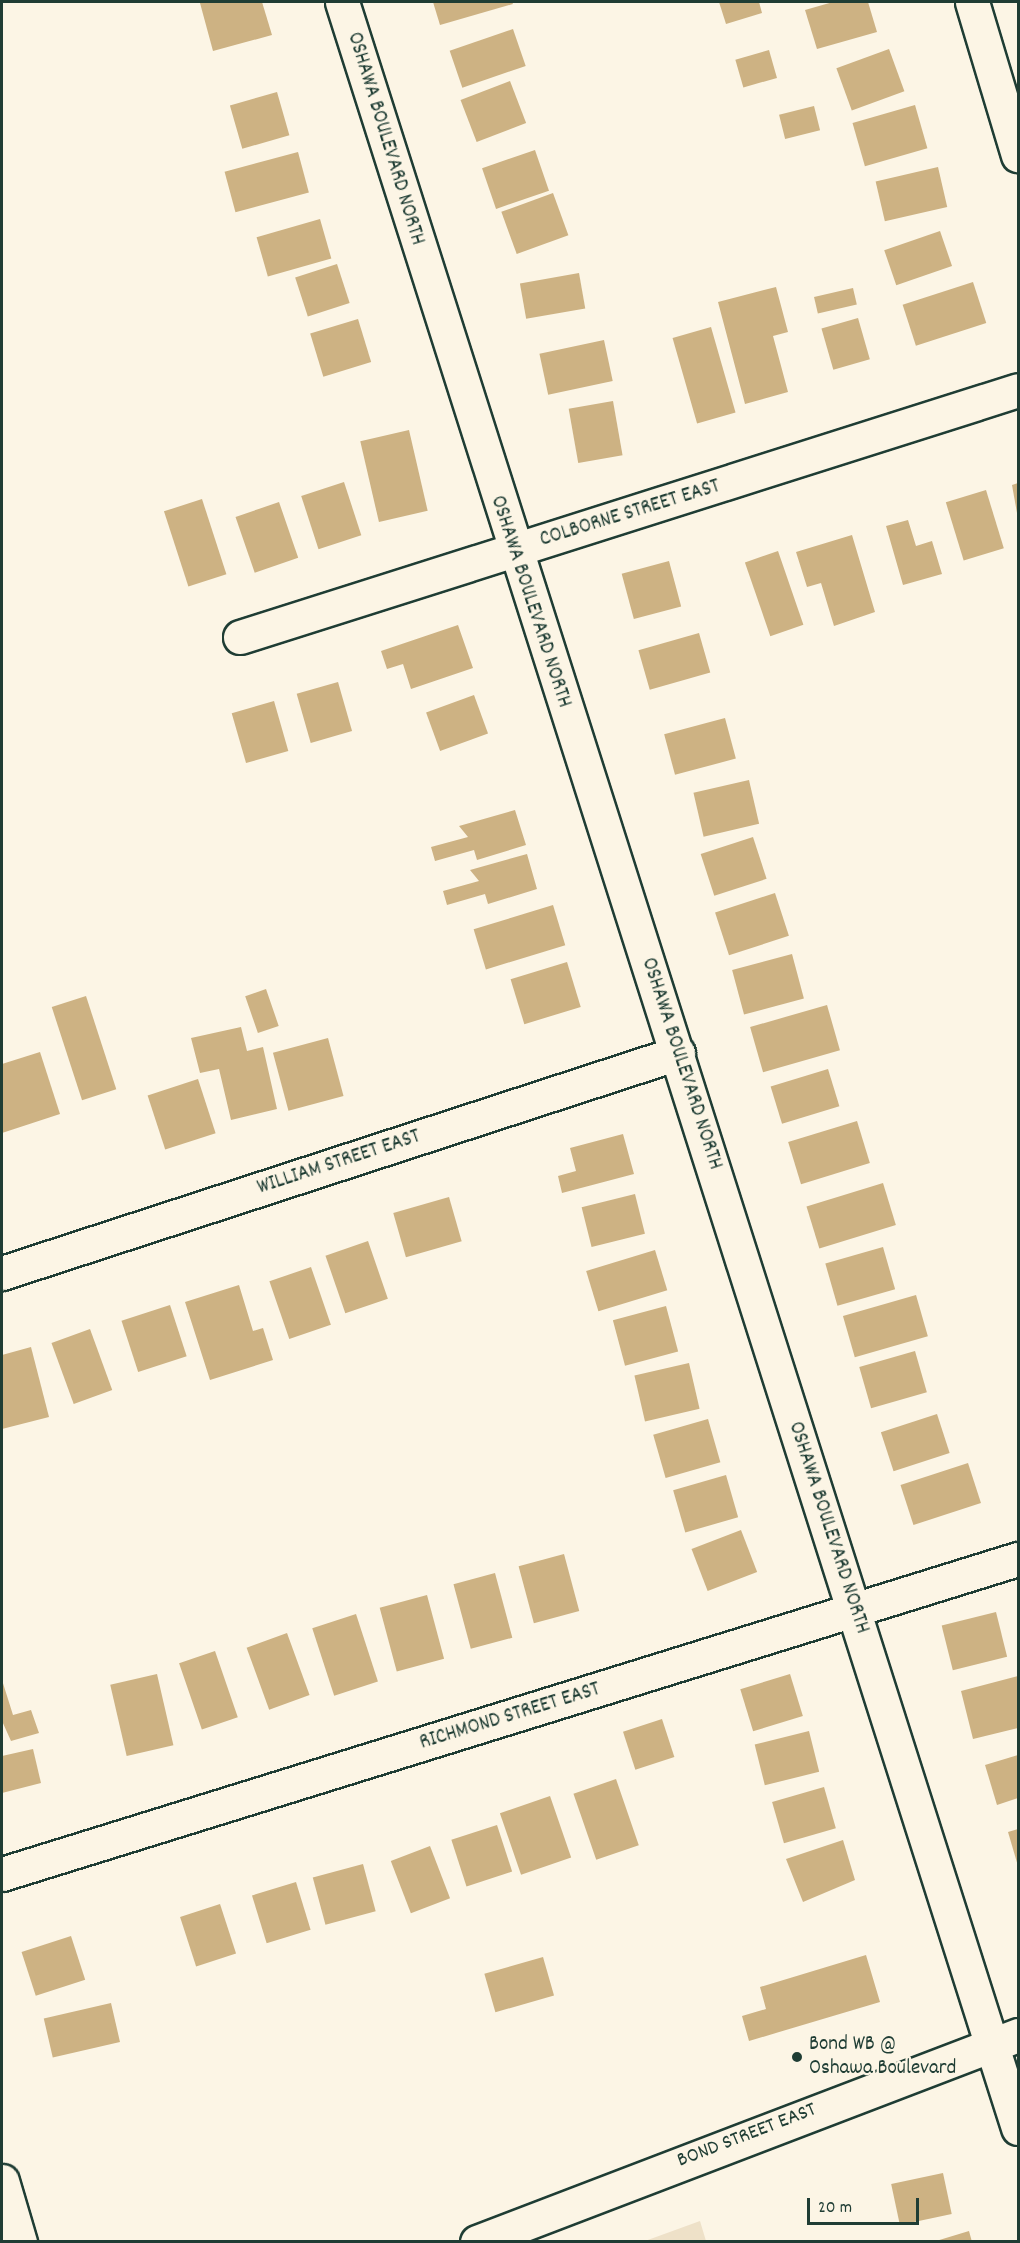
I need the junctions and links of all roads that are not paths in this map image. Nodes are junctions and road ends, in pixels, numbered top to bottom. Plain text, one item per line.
1 (342, 2) edge
2 (972, 2) edge
3 (1018, 155) edge
4 (1018, 390) edge
5 (513, 549) junction
6 (240, 637) dead end
7 (678, 1053) junction
8 (2, 1273) edge
9 (1018, 1559) edge
10 (853, 1610) junction
11 (2, 1874) edge
12 (1006, 2040) edge
13 (1018, 2128) edge
14 (2, 2181) edge
15 (20, 2241) edge
16 (477, 2241) edge

1 - 5 street, OSHAWA BOULEVARD NORTH
2 - 3 street
4 - 5 street, COLBORNE STREET EAST
5 - 6 street, COLBORNE STREET EAST
5 - 7 street, OSHAWA BOULEVARD NORTH
7 - 8 street, WILLIAM STREET EAST
7 - 10 street, OSHAWA BOULEVARD NORTH
9 - 10 street, RICHMOND STREET EAST
10 - 11 street, RICHMOND STREET EAST
10 - 12 street, OSHAWA BOULEVARD NORTH
12 - 13 street, OSHAWA BOULEVARD NORTH
12 - 16 street, BOND STREET EAST
14 - 15 street

